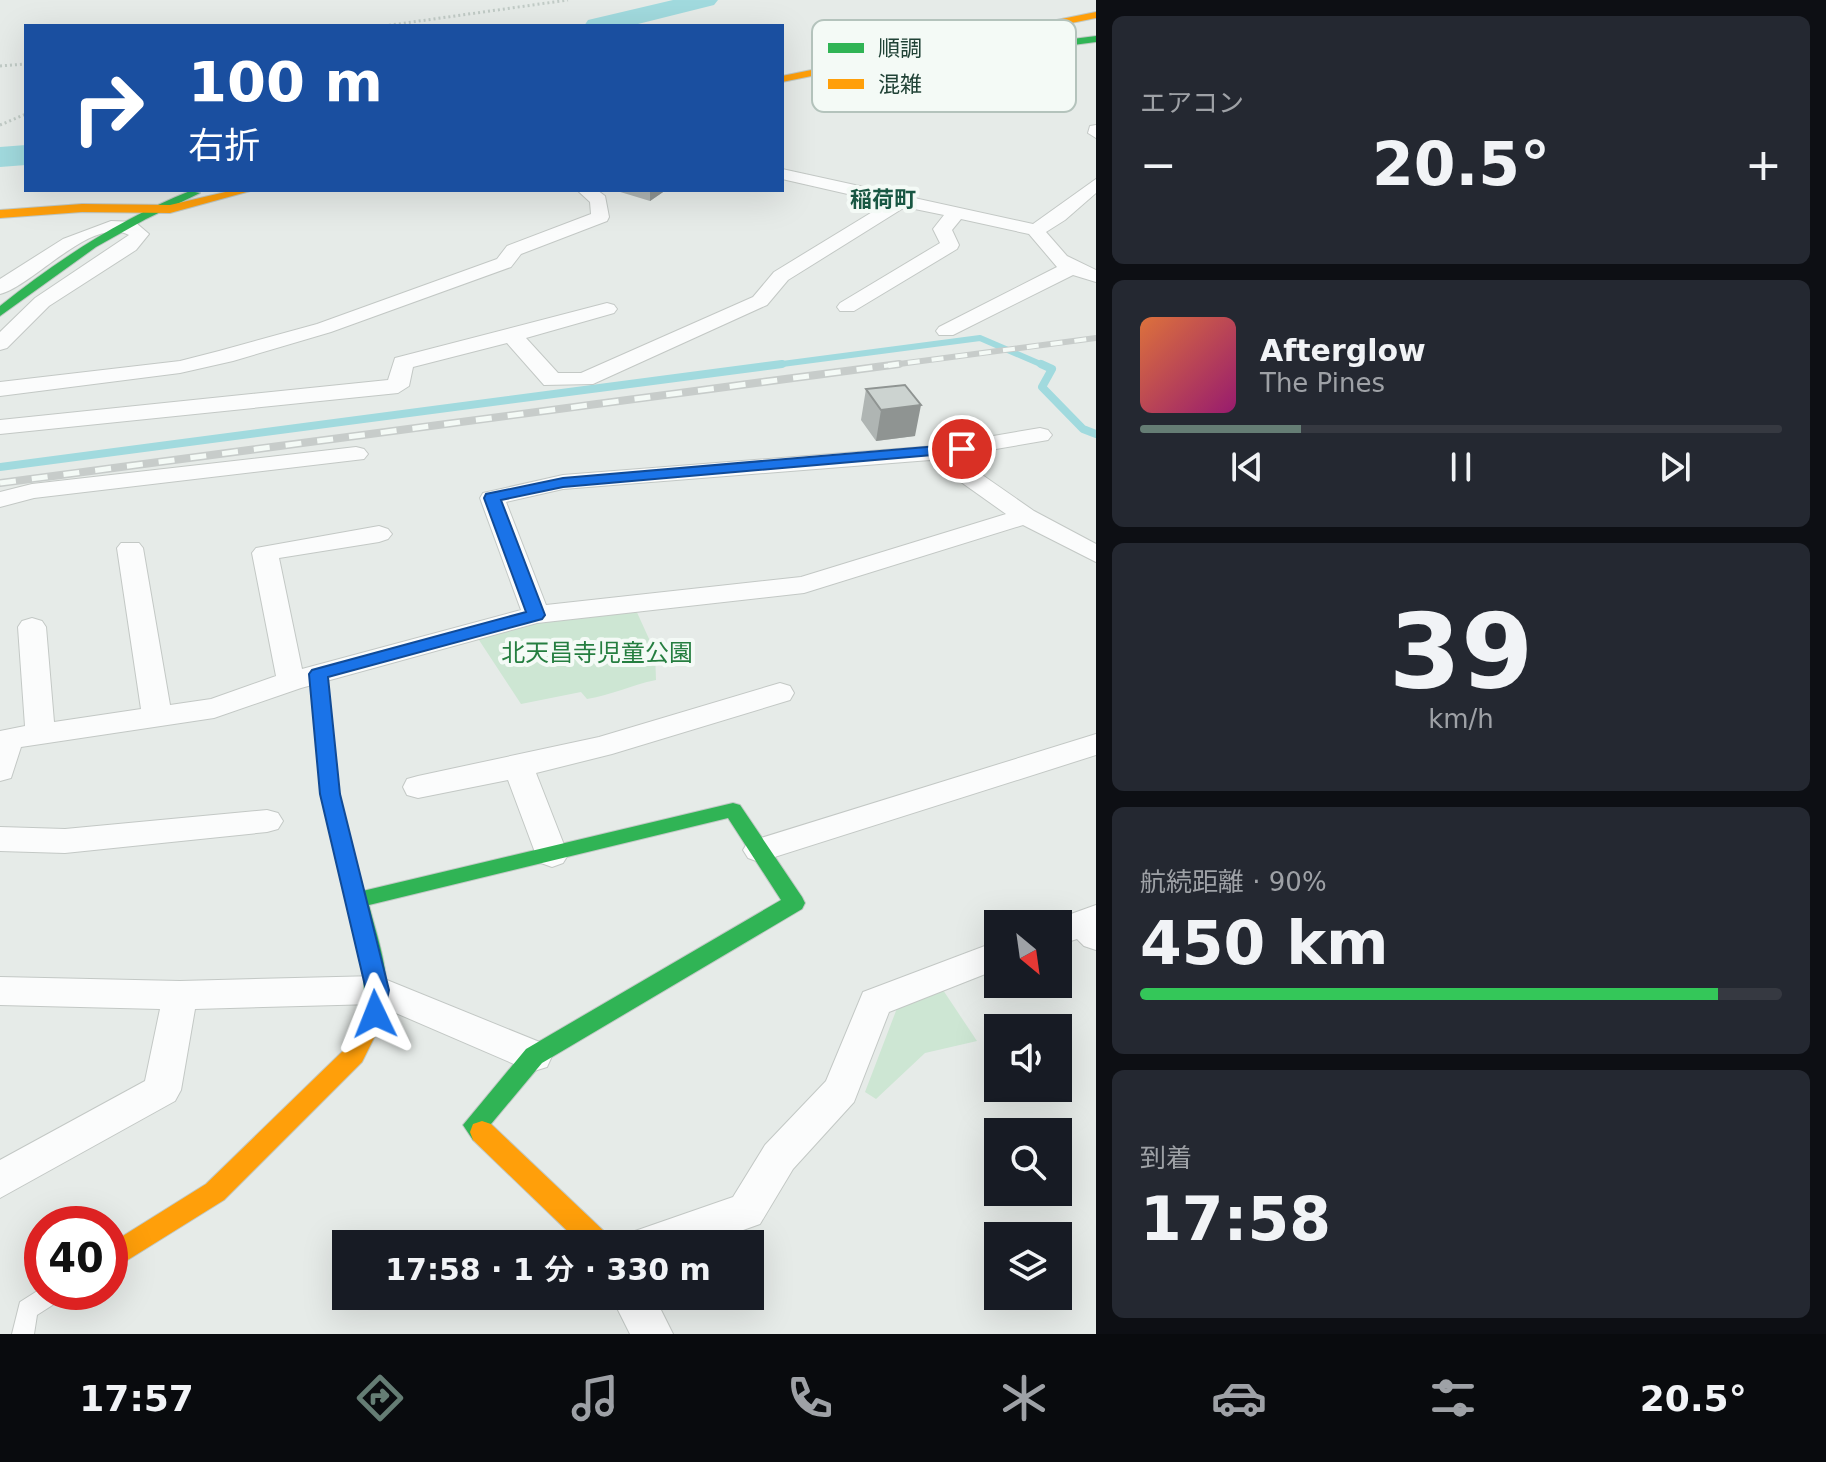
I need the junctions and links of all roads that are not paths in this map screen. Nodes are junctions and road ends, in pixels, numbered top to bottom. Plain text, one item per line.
1 (1096, 6) edge
2 (1096, 15) edge
3 (1031, 20) edge
4 (1067, 20) edge
5 (1096, 39) edge
6 (1076, 42) edge
7 (812, 62) edge
8 (784, 67) edge
9 (812, 71) edge
10 (784, 78) edge
11 (784, 174) edge
12 (1096, 184) edge
13 (194, 192) edge
14 (197, 192) edge
15 (240, 192) edge
16 (589, 192) edge
17 (228, 195) junction
18 (131, 198) junction
19 (902, 201) junction
20 (0, 204) edge
21 (112, 208) junction
22 (153, 210) junction
23 (958, 211) junction
24 (0, 214) edge
25 (131, 227) junction
26 (1036, 230) junction
27 (1069, 269) junction
28 (1096, 276) edge
29 (0, 288) edge
30 (847, 307) dead end
31 (607, 309) dead end
32 (0, 312) edge
33 (946, 331) dead end
34 (512, 335) junction
35 (0, 344) edge
36 (0, 389) edge
37 (0, 427) edge
38 (1040, 435) dead end
39 (935, 453) junction
40 (356, 454) dead end
41 (0, 500) edge
42 (1025, 516) junction
43 (379, 534) dead end
44 (130, 548) dead end
45 (1096, 554) edge
46 (536, 615) junction
47 (32, 627) dead end
48 (318, 674) junction
49 (291, 681) junction
50 (780, 693) dead end
51 (157, 716) junction
52 (40, 734) junction
53 (1096, 744) edge
54 (518, 767) junction
55 (0, 770) edge
56 (418, 787) dead end
57 (267, 821) dead end
58 (0, 839) edge
59 (759, 850) junction
60 (552, 855) junction
61 (357, 900) junction
62 (984, 960) edge
63 (377, 990) junction
64 (0, 991) edge
65 (180, 995) junction
66 (534, 1056) junction
67 (0, 1180) edge
68 (584, 1230) edge
69 (690, 1230) edge
70 (128, 1248) edge
71 (27, 1310) edge
72 (639, 1310) edge
73 (23, 1334) edge
74 (652, 1334) edge

1 - 3 street
2 - 4 street
5 - 6 street
7 - 8 street
9 - 10 street
11 - 19 street
12 - 26 street
13 - 18 street
14 - 22 street
15 - 17 street
16 - 36 street
17 - 22 street
17 - 25 street
18 - 20 street
18 - 22 street
19 - 23 street
19 - 34 street
21 - 22 street
21 - 24 street
21 - 25 street
22 - 25 street
23 - 26 street
23 - 30 street
25 - 29 street
25 - 32 street
25 - 35 street
26 - 27 street
27 - 28 street
27 - 33 street
31 - 34 street
34 - 37 street
38 - 39 street
39 - 42 street
39 - 46 street
40 - 41 street
42 - 45 street
42 - 46 street
43 - 49 street
44 - 51 street
46 - 48 street
47 - 52 street
48 - 49 street
48 - 61 lane
49 - 51 street
50 - 54 street
51 - 52 street
52 - 55 street
53 - 59 street
54 - 56 street
54 - 60 street
57 - 58 street
59 - 60 street
59 - 66 street
60 - 61 street
61 - 63 street
62 - 69 street
63 - 65 street
63 - 66 street
63 - 70 street
64 - 65 street
65 - 67 street
66 - 68 street
71 - 73 lane
72 - 74 street

